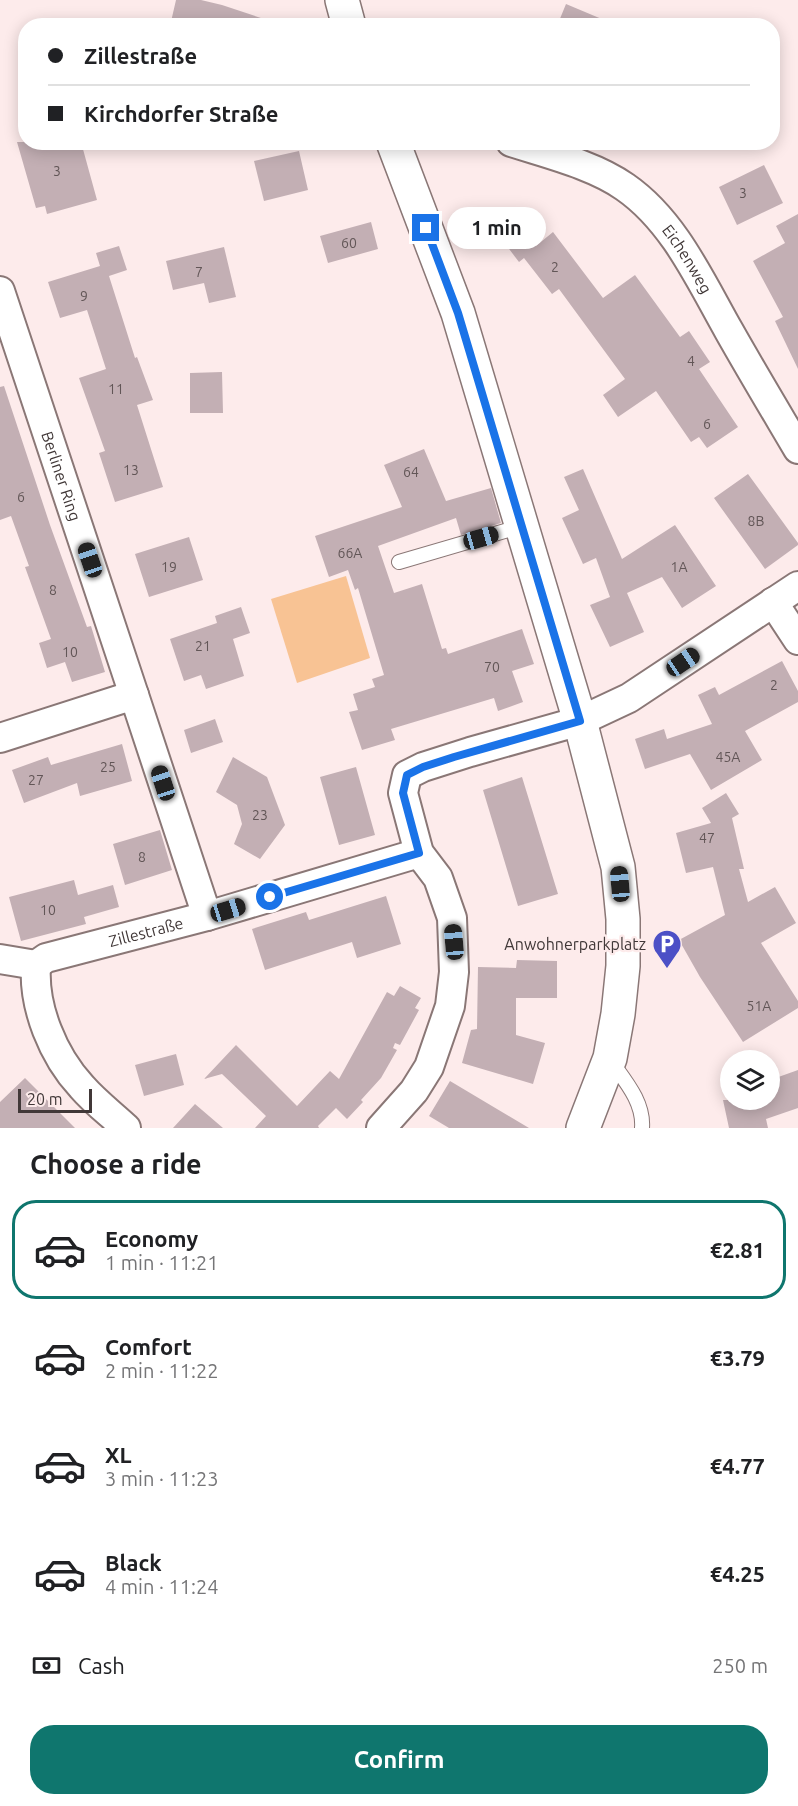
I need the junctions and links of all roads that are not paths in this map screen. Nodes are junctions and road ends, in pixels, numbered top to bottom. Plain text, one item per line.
1 (342, 0) edge
2 (347, 18) edge
3 (396, 150) edge
4 (534, 150) edge
5 (0, 291) edge
6 (798, 449) edge
7 (522, 526) junction
8 (399, 562) dead end
9 (798, 586) edge
10 (773, 602) junction
11 (798, 640) edge
12 (134, 694) junction
13 (580, 721) junction
14 (0, 738) edge
15 (419, 853) junction
16 (207, 916) junction
17 (0, 959) edge
18 (36, 965) junction
19 (610, 1058) junction
20 (126, 1128) edge
21 (381, 1128) edge
22 (583, 1128) edge
23 (642, 1128) edge

1 - 2 street
3 - 7 street
4 - 6 street, Eichenweg
5 - 12 street, Berliner Ring
7 - 8 lane
7 - 13 street
9 - 10 street
10 - 11 street
10 - 13 street
12 - 14 street
12 - 16 street, Berliner Ring
13 - 15 street
13 - 19 street
15 - 16 street, Zillestraße
15 - 21 street
16 - 18 street, Zillestraße
17 - 18 street
18 - 20 street
19 - 22 street
19 - 23 lane

